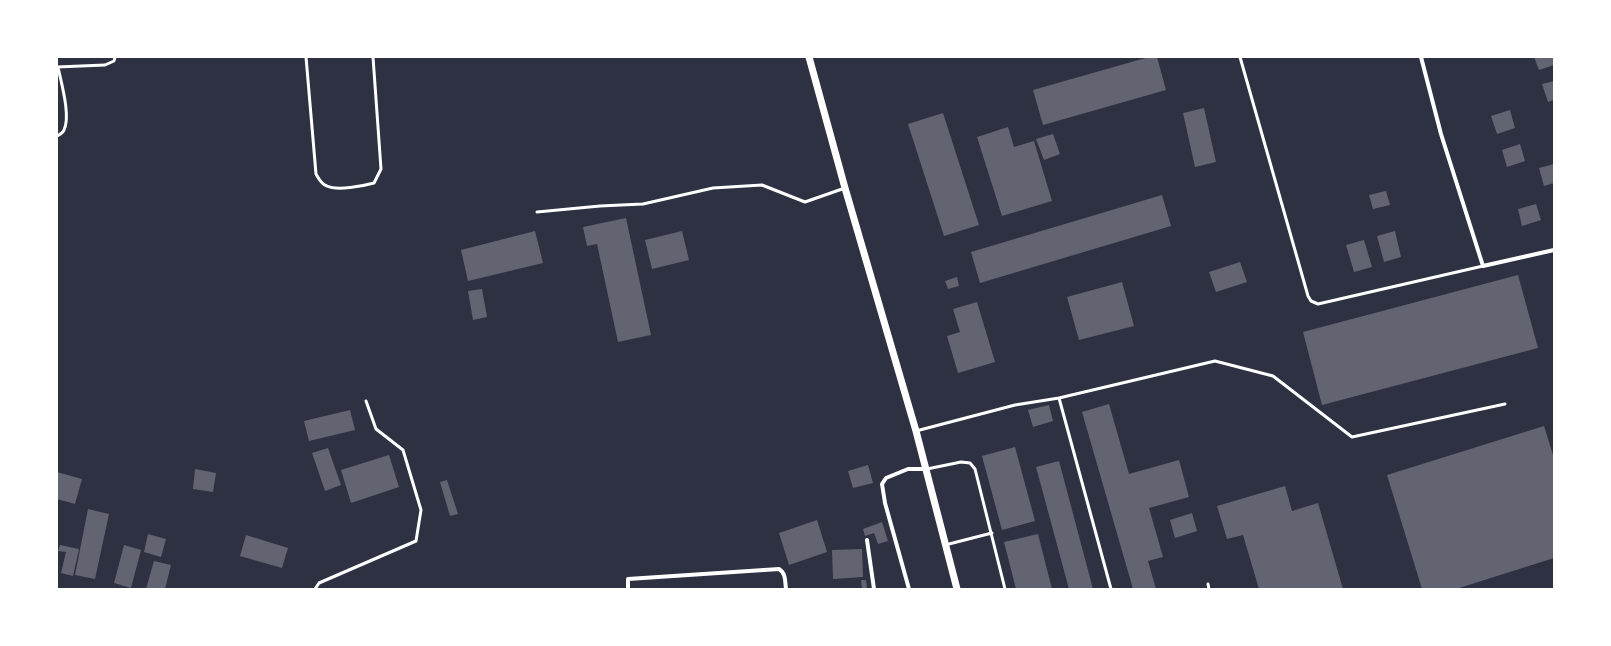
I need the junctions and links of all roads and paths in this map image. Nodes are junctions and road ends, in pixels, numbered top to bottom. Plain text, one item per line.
1 (114, 57) edge
2 (306, 57) edge
3 (373, 57) edge
4 (809, 57) edge
5 (1240, 57) edge
6 (1421, 57) edge
7 (58, 67) edge
8 (57, 136) edge
9 (845, 188) junction
10 (537, 212) dead end
11 (1554, 250) edge
12 (1483, 266) junction
13 (1059, 398) junction
14 (366, 401) dead end
15 (1505, 404) dead end
16 (916, 431) junction
17 (925, 469) junction
18 (992, 533) junction
19 (867, 540) dead end
20 (945, 545) junction
21 (1208, 584) dead end
22 (315, 589) edge
23 (628, 589) edge
24 (786, 589) edge
25 (874, 589) edge
26 (908, 589) edge
27 (957, 589) edge
28 (1005, 589) edge
29 (1111, 589) edge
30 (1209, 589) edge

1 - 7 lane
2 - 3 lane
4 - 9 street
5 - 12 lane
6 - 12 street
7 - 8 lane
9 - 10 lane
9 - 16 street
11 - 12 street
13 - 15 lane
13 - 16 lane
13 - 29 lane
14 - 22 lane
16 - 17 street
17 - 18 lane
17 - 20 street
17 - 26 street
18 - 20 lane
18 - 28 lane
19 - 25 street
20 - 27 street
21 - 30 lane
23 - 24 street

